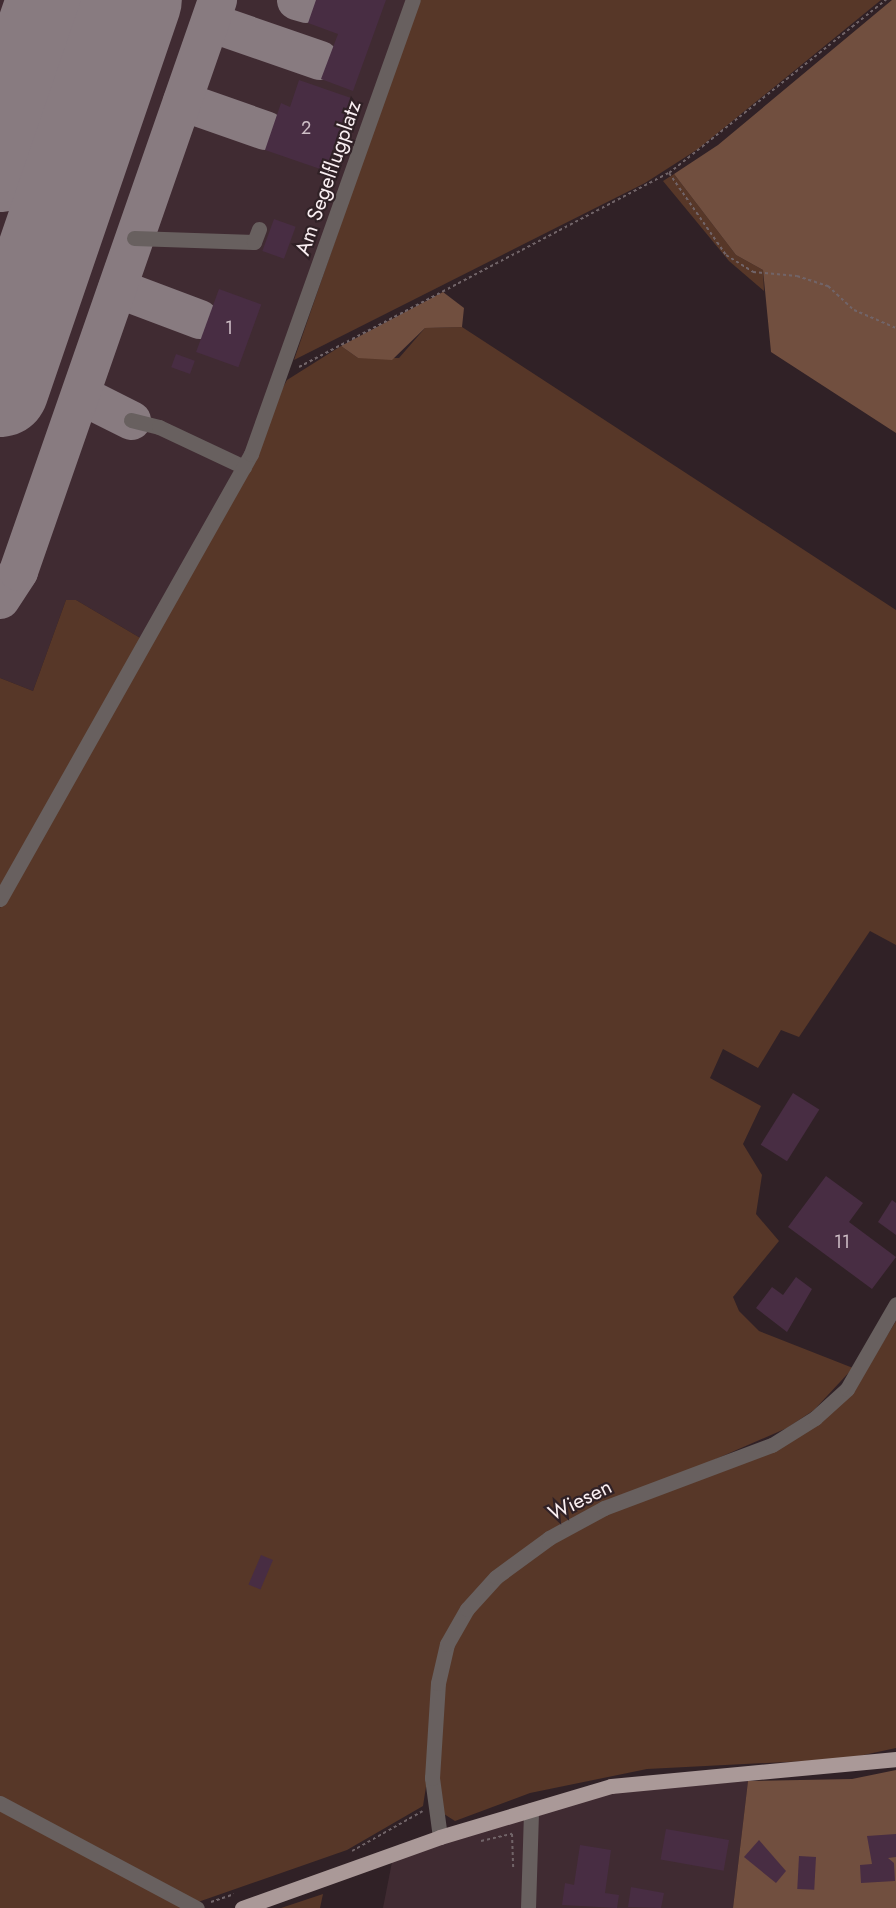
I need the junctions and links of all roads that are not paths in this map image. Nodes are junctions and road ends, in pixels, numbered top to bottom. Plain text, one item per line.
1 (413, 0) edge
2 (259, 229) dead end
3 (134, 238) dead end
4 (131, 420) dead end
5 (244, 467) junction
6 (0, 899) edge
7 (896, 1304) edge
8 (896, 1759) edge
9 (0, 1803) edge
10 (531, 1810) junction
11 (440, 1837) junction
12 (240, 1901) edge
13 (197, 1908) edge
14 (528, 1908) edge

1 - 5 street, Am Segelflugplatz
2 - 3 street
4 - 5 street
5 - 6 street, Am Segelflugplatz
7 - 11 street, Wiesen
8 - 10 main road
9 - 13 street
10 - 11 main road
10 - 14 street
11 - 12 main road

